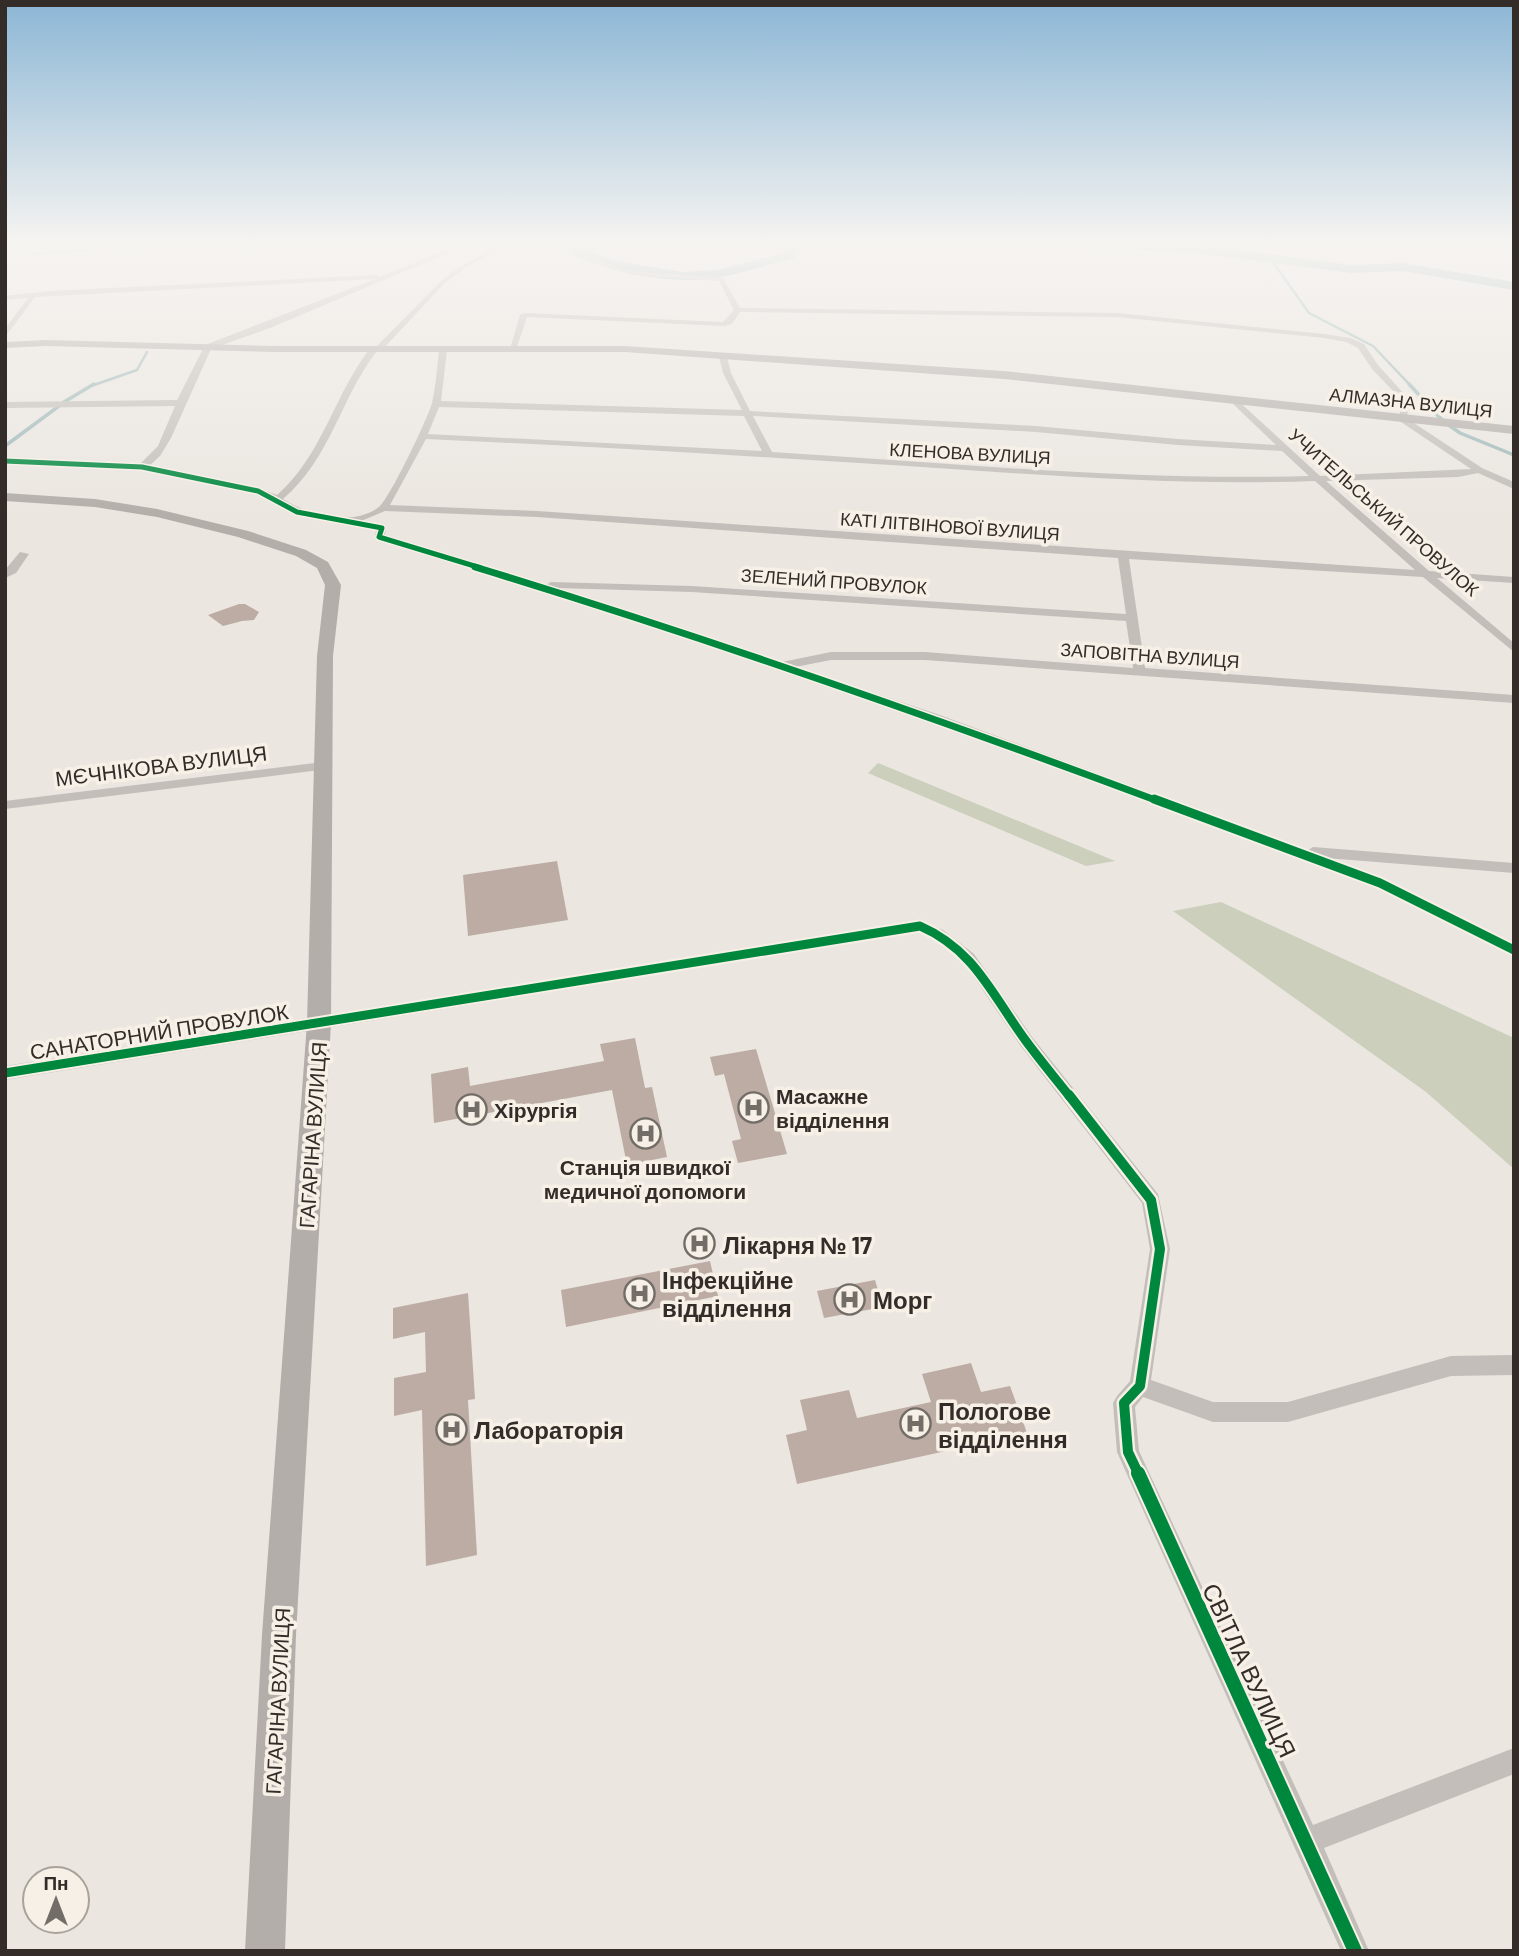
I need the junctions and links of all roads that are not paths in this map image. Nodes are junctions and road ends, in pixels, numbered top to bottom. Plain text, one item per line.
1 (244, 334) edge
2 (391, 334) edge
3 (517, 334) edge
4 (1307, 334) edge
5 (5, 345) edge
6 (208, 347) junction
7 (376, 349) junction
8 (443, 350) junction
9 (512, 350) junction
10 (723, 357) junction
11 (1233, 400) junction
12 (181, 403) junction
13 (436, 404) junction
14 (5, 405) edge
15 (750, 415) junction
16 (1404, 420) junction
17 (1514, 430) edge
18 (421, 436) junction
19 (1283, 448) junction
20 (769, 456) junction
21 (5, 461) edge
22 (142, 467) junction
23 (1479, 470) junction
24 (1317, 478) junction
25 (1514, 485) edge
26 (5, 497) edge
27 (278, 500) junction
28 (388, 508) junction
29 (347, 523) junction
30 (382, 528) junction
31 (24, 554) dead end
32 (1123, 555) junction
33 (5, 575) edge
34 (1425, 575) junction
35 (1514, 580) edge
36 (535, 586) junction
37 (1130, 618) junction
38 (1514, 649) edge
39 (784, 666) junction
40 (1139, 671) junction
41 (1514, 699) edge
42 (323, 765) junction
43 (5, 805) edge
44 (1293, 850) junction
45 (1514, 868) edge
46 (1514, 950) edge
47 (319, 1023) junction
48 (5, 1073) edge
49 (1514, 1366) edge
50 (1132, 1395) junction
51 (1514, 1761) edge
52 (1307, 1841) junction
53 (265, 1951) edge
54 (1355, 1951) edge

1 - 6 street
2 - 7 street
3 - 9 street
4 - 16 street
5 - 6 main road, АЛМАЗНА ВУЛИЦЯ
6 - 7 main road, АЛМАЗНА ВУЛИЦЯ
6 - 12 street
7 - 8 main road, АЛМАЗНА ВУЛИЦЯ
7 - 27 street
8 - 9 main road, АЛМАЗНА ВУЛИЦЯ
8 - 13 street
9 - 10 main road, АЛМАЗНА ВУЛИЦЯ
10 - 11 main road, АЛМАЗНА ВУЛИЦЯ
10 - 15 street
11 - 16 main road, АЛМАЗНА ВУЛИЦЯ
11 - 19 street, УЧИТЕЛЬСЬКИЙ ПРОВУЛОК
12 - 14 street
12 - 22 street
13 - 15 street
13 - 18 street
15 - 19 street
15 - 20 street
16 - 17 main road, АЛМАЗНА ВУЛИЦЯ
16 - 23 street
18 - 20 street, КЛЕНОВА ВУЛИЦЯ
18 - 28 street
19 - 24 street, УЧИТЕЛЬСЬКИЙ ПРОВУЛОК
20 - 24 street, КЛЕНОВА ВУЛИЦЯ
21 - 22 street
22 - 27 street
23 - 24 street, КЛЕНОВА ВУЛИЦЯ
23 - 25 street
24 - 34 street, УЧИТЕЛЬСЬКИЙ ПРОВУЛОК
26 - 42 main road, ГАГАРІНА ВУЛИЦЯ
27 - 29 street
28 - 29 street
28 - 30 street
28 - 32 street, КАТІ ЛІТВІНОВОЇ ВУЛИЦЯ
29 - 30 street
30 - 36 street
31 - 33 street
32 - 34 street, КАТІ ЛІТВІНОВОЇ ВУЛИЦЯ
32 - 37 street
34 - 35 street, КАТІ ЛІТВІНОВОЇ ВУЛИЦЯ
34 - 38 street, УЧИТЕЛЬСЬКИЙ ПРОВУЛОК
36 - 37 street, ЗЕЛЕНИЙ ПРОВУЛОК
36 - 39 street
37 - 40 street
39 - 40 street, ЗАПОВІТНА ВУЛИЦЯ
39 - 44 street
40 - 41 street, ЗАПОВІТНА ВУЛИЦЯ
42 - 43 street, МЄЧНІКОВА ВУЛИЦЯ
42 - 47 main road, ГАГАРІНА ВУЛИЦЯ
44 - 45 street
44 - 46 street
47 - 48 street, САНАТОРНИЙ ПРОВУЛОК
47 - 50 street, САНАТОРНИЙ ПРОВУЛОК
47 - 53 main road, ГАГАРІНА ВУЛИЦЯ
49 - 50 street
50 - 52 street, СВІТЛА ВУЛИЦЯ
51 - 52 street
52 - 54 street, СВІТЛА ВУЛИЦЯ

